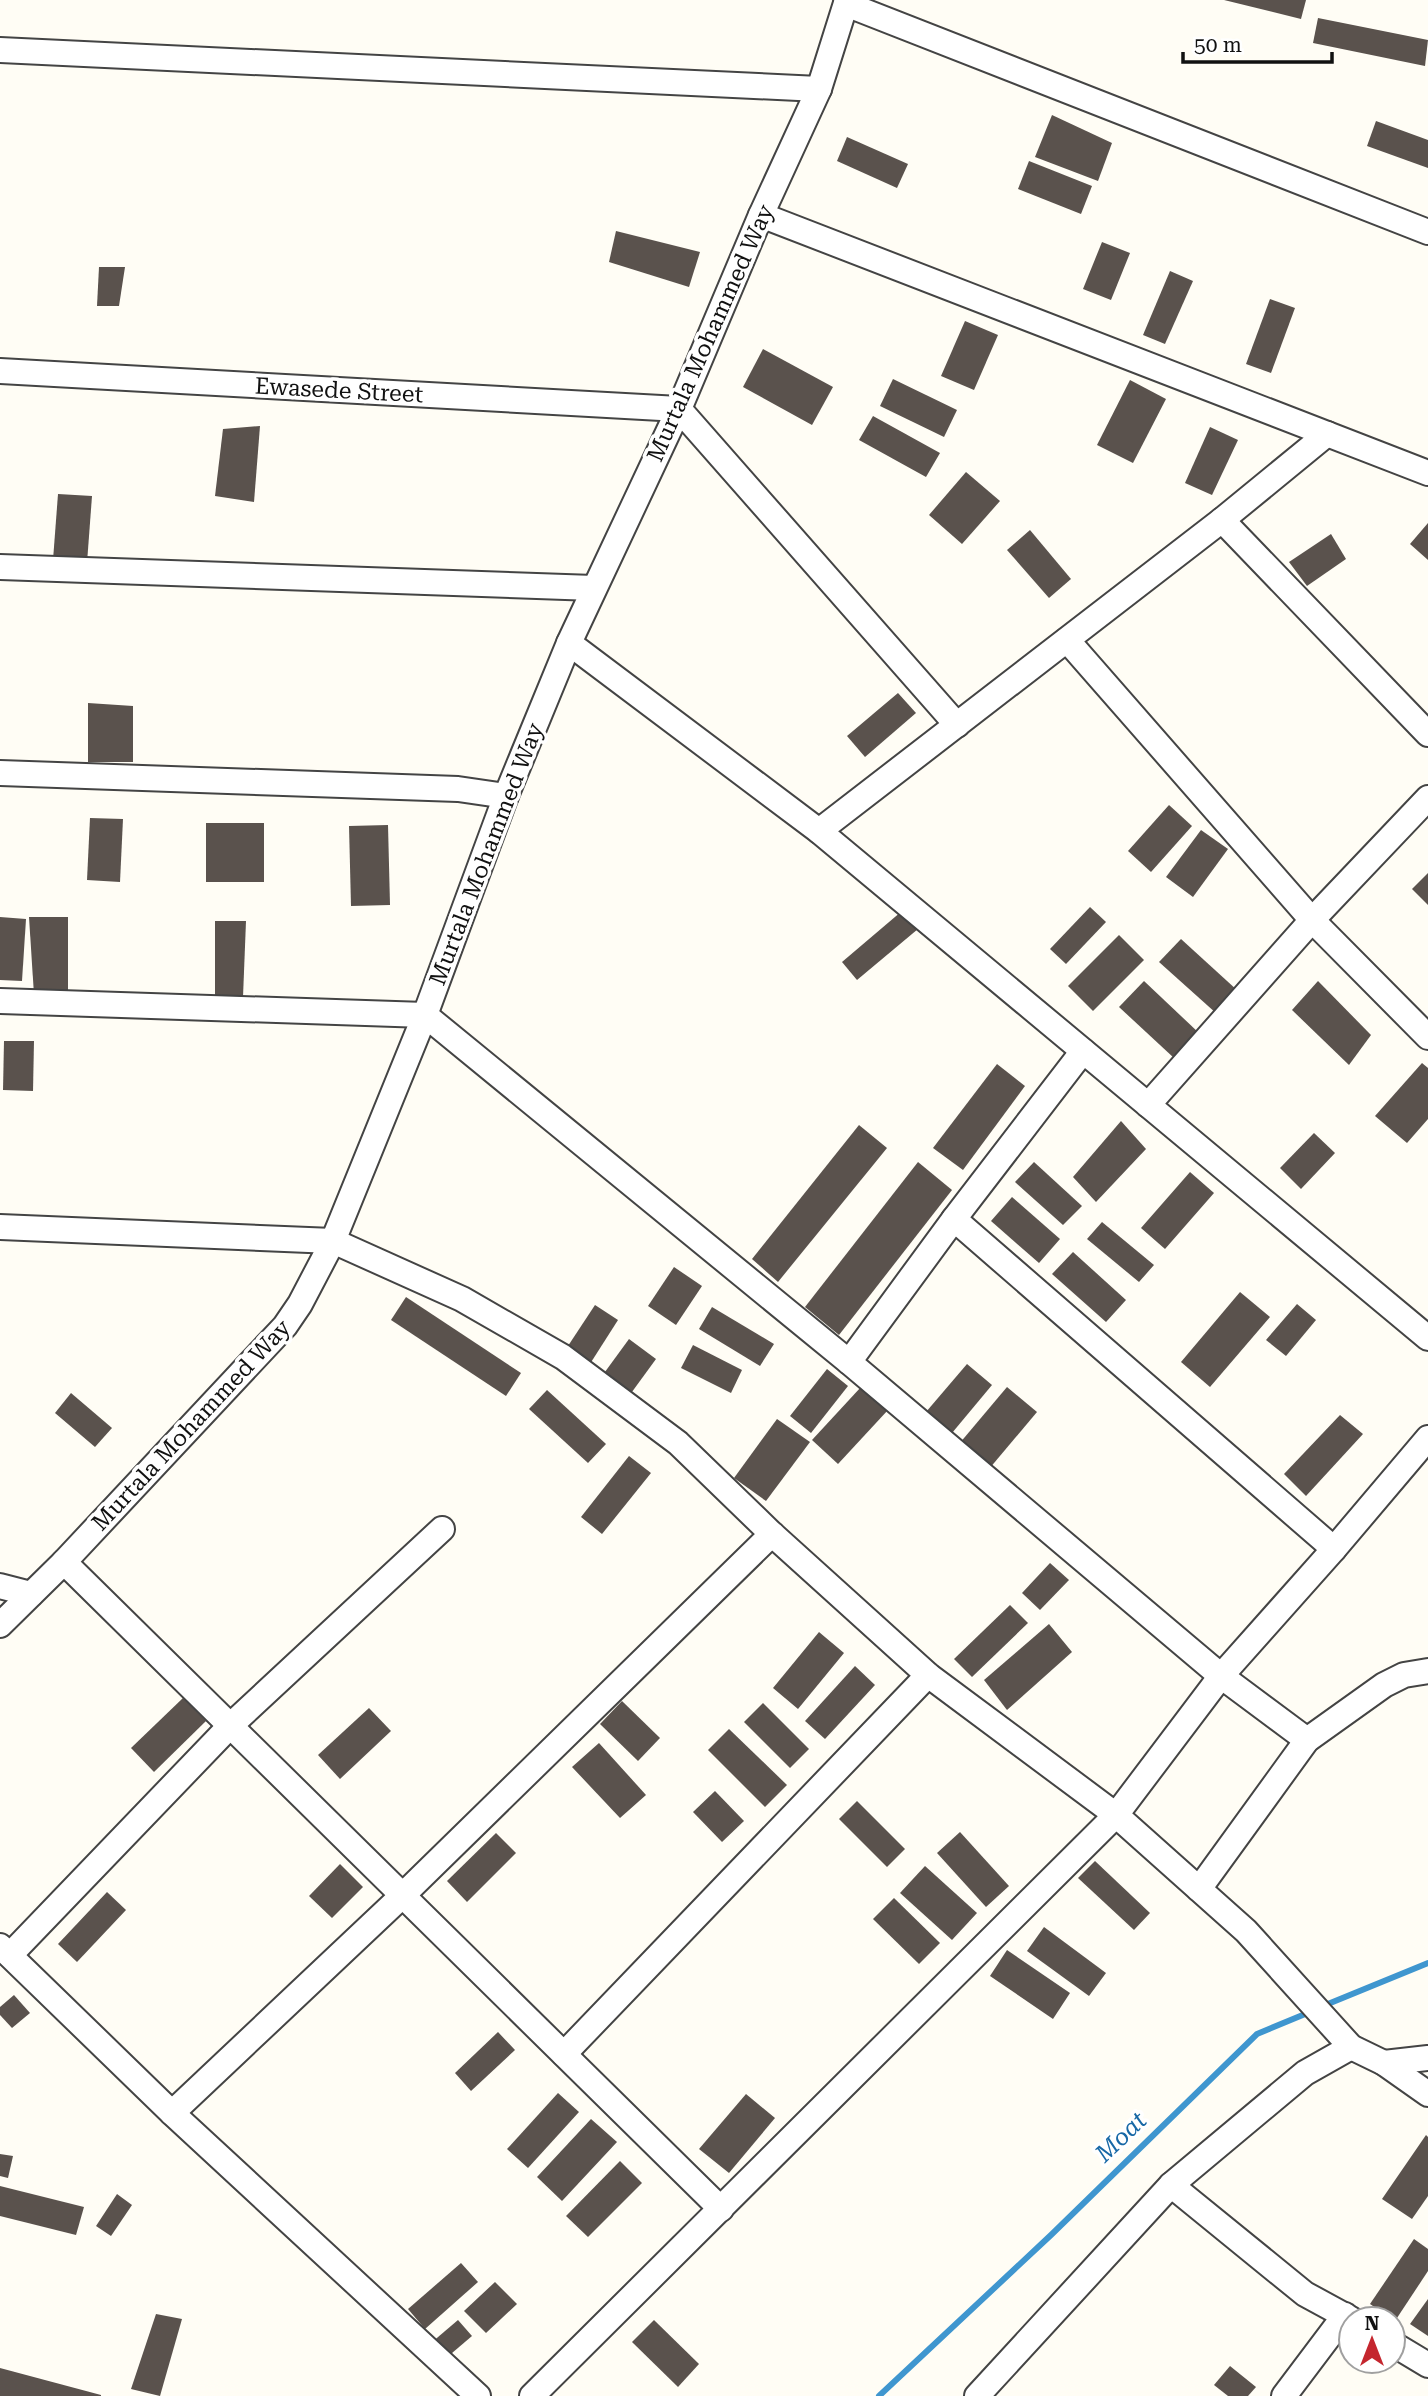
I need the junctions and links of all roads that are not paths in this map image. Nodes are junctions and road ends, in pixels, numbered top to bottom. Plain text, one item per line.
1 (847, 2) edge
2 (0, 50) edge
3 (819, 89) junction
4 (761, 215) junction
5 (1428, 232) edge
6 (0, 371) edge
7 (678, 409) junction
8 (1328, 434) junction
9 (1428, 473) edge
10 (1222, 520) junction
11 (0, 567) edge
12 (594, 588) junction
13 (1067, 640) junction
14 (569, 643) junction
15 (957, 725) junction
16 (1428, 734) edge
17 (0, 772) edge
18 (506, 796) junction
19 (1428, 798) edge
20 (819, 831) junction
21 (1312, 920) junction
22 (0, 1001) edge
23 (425, 1015) junction
24 (1428, 1037) edge
25 (1083, 1051) junction
26 (1148, 1105) junction
27 (954, 1219) junction
28 (0, 1227) edge
29 (333, 1241) junction
30 (1428, 1338) edge
31 (849, 1362) junction
32 (1428, 1438) edge
33 (442, 1529) dead end
34 (772, 1534) junction
35 (1334, 1549) junction
36 (64, 1562) junction
37 (0, 1586) edge
38 (31, 1594) junction
39 (0, 1625) edge
40 (1428, 1671) edge
41 (928, 1675) junction
42 (1221, 1676) junction
43 (231, 1725) junction
44 (1307, 1741) junction
45 (1116, 1815) junction
46 (1199, 1889) junction
47 (403, 1895) junction
48 (5, 1951) edge
49 (1351, 2047) junction
50 (564, 2054) junction
51 (1428, 2059) edge
52 (1384, 2063) junction
53 (1428, 2094) edge
54 (172, 2113) junction
55 (1171, 2185) junction
56 (721, 2209) junction
57 (1337, 2311) edge
58 (1337, 2331) edge
59 (1407, 2352) edge
60 (1428, 2365) edge
61 (478, 2396) edge
62 (532, 2396) edge
63 (977, 2396) edge
64 (1284, 2396) edge

1 - 3 street, Murtala Mohammed Way
1 - 5 street
2 - 3 street
3 - 4 street, Murtala Mohammed Way
4 - 7 street, Murtala Mohammed Way
4 - 8 street
6 - 7 street, Ewasede Street
7 - 12 street, Murtala Mohammed Way
7 - 15 street
8 - 9 street
8 - 10 street
10 - 13 street
10 - 16 street
11 - 12 street
12 - 14 street, Murtala Mohammed Way
13 - 15 street
13 - 21 street
14 - 18 street, Murtala Mohammed Way
14 - 20 street
15 - 20 street
17 - 18 street
18 - 23 street, Murtala Mohammed Way
19 - 21 street
20 - 25 street
21 - 24 street
21 - 26 street
22 - 23 street
23 - 29 street, Murtala Mohammed Way
23 - 31 street
25 - 26 street
25 - 27 street
26 - 30 street
27 - 31 street
27 - 35 street
28 - 29 street
29 - 34 street
29 - 36 street, Murtala Mohammed Way
31 - 42 street
32 - 35 street
33 - 43 street
34 - 41 street
34 - 47 street
35 - 42 street
36 - 38 street, Murtala Mohammed Way
36 - 43 street
37 - 38 street
38 - 39 street, Murtala Mohammed Way
40 - 44 street
41 - 45 street
41 - 50 street
42 - 44 street
42 - 45 street
43 - 47 street
43 - 48 street
44 - 46 street
45 - 46 street
45 - 56 street
46 - 49 street
47 - 50 street
47 - 54 street
48 - 54 street
49 - 52 street
49 - 55 street
50 - 56 street
51 - 52 street
52 - 53 street
54 - 61 street
55 - 57 street
55 - 63 street
56 - 62 street
58 - 64 street
59 - 60 street

